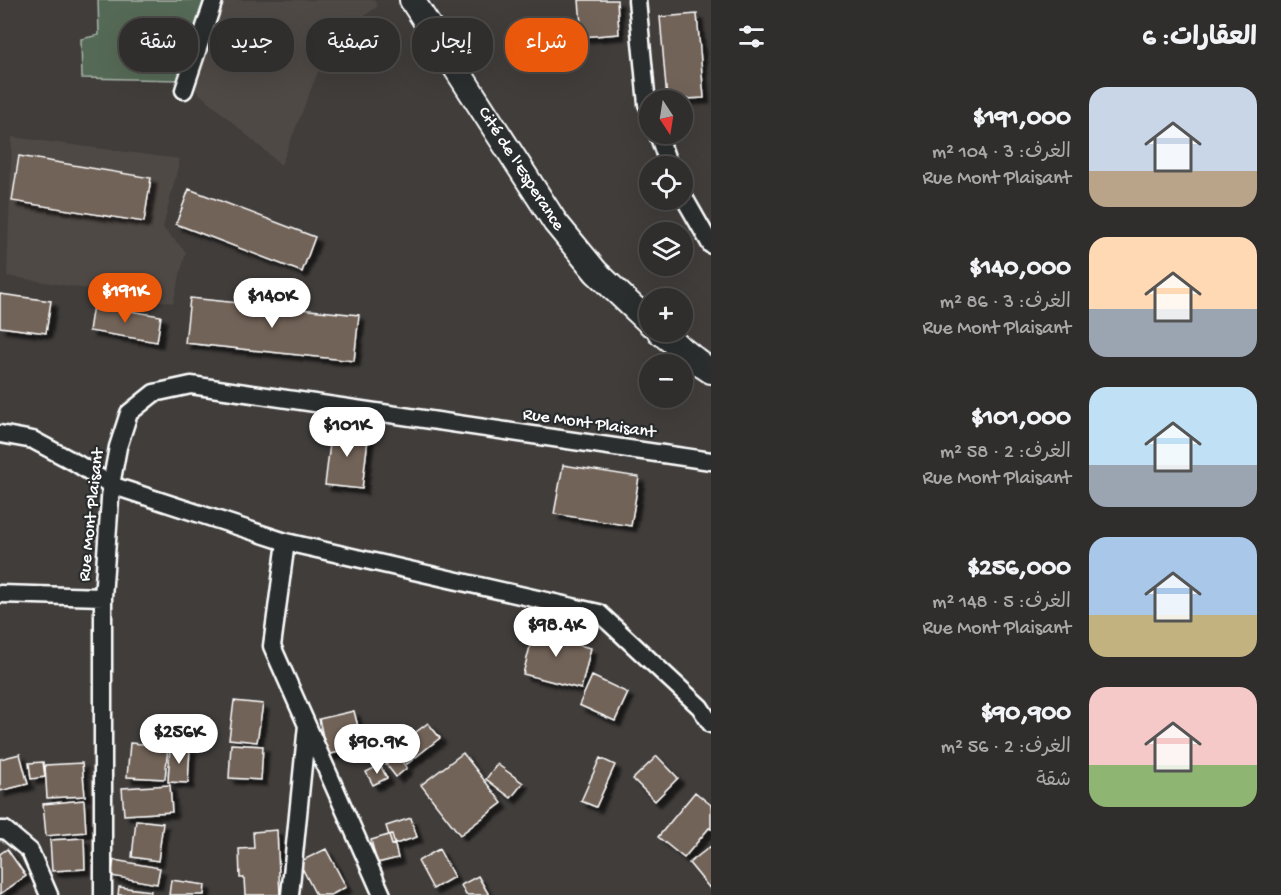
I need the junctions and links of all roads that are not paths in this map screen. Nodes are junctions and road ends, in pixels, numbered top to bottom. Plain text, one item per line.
1 (214, 0) edge
2 (412, 0) edge
3 (637, 0) edge
4 (184, 90) dead end
5 (646, 90) edge
6 (691, 210) edge
7 (711, 245) edge
8 (639, 313) edge
9 (672, 342) edge
10 (711, 371) edge
11 (0, 434) edge
12 (711, 461) edge
13 (111, 485) junction
14 (286, 542) junction
15 (0, 594) edge
16 (103, 597) junction
17 (711, 724) edge
18 (307, 725) junction
19 (0, 830) edge
20 (49, 895) edge
21 (103, 895) edge
22 (290, 895) edge
23 (382, 895) edge

1 - 4 street
2 - 8 main road, Cité de l'Esperance
3 - 5 street
6 - 7 street
9 - 10 main road
11 - 13 street
12 - 13 street, Rue Mont Plaisant
13 - 14 street
13 - 16 street, Rue Mont Plaisant
14 - 17 street
14 - 18 street
15 - 16 street
16 - 21 street, Rue Mont Plaisant
18 - 22 street
18 - 23 street
19 - 20 street

